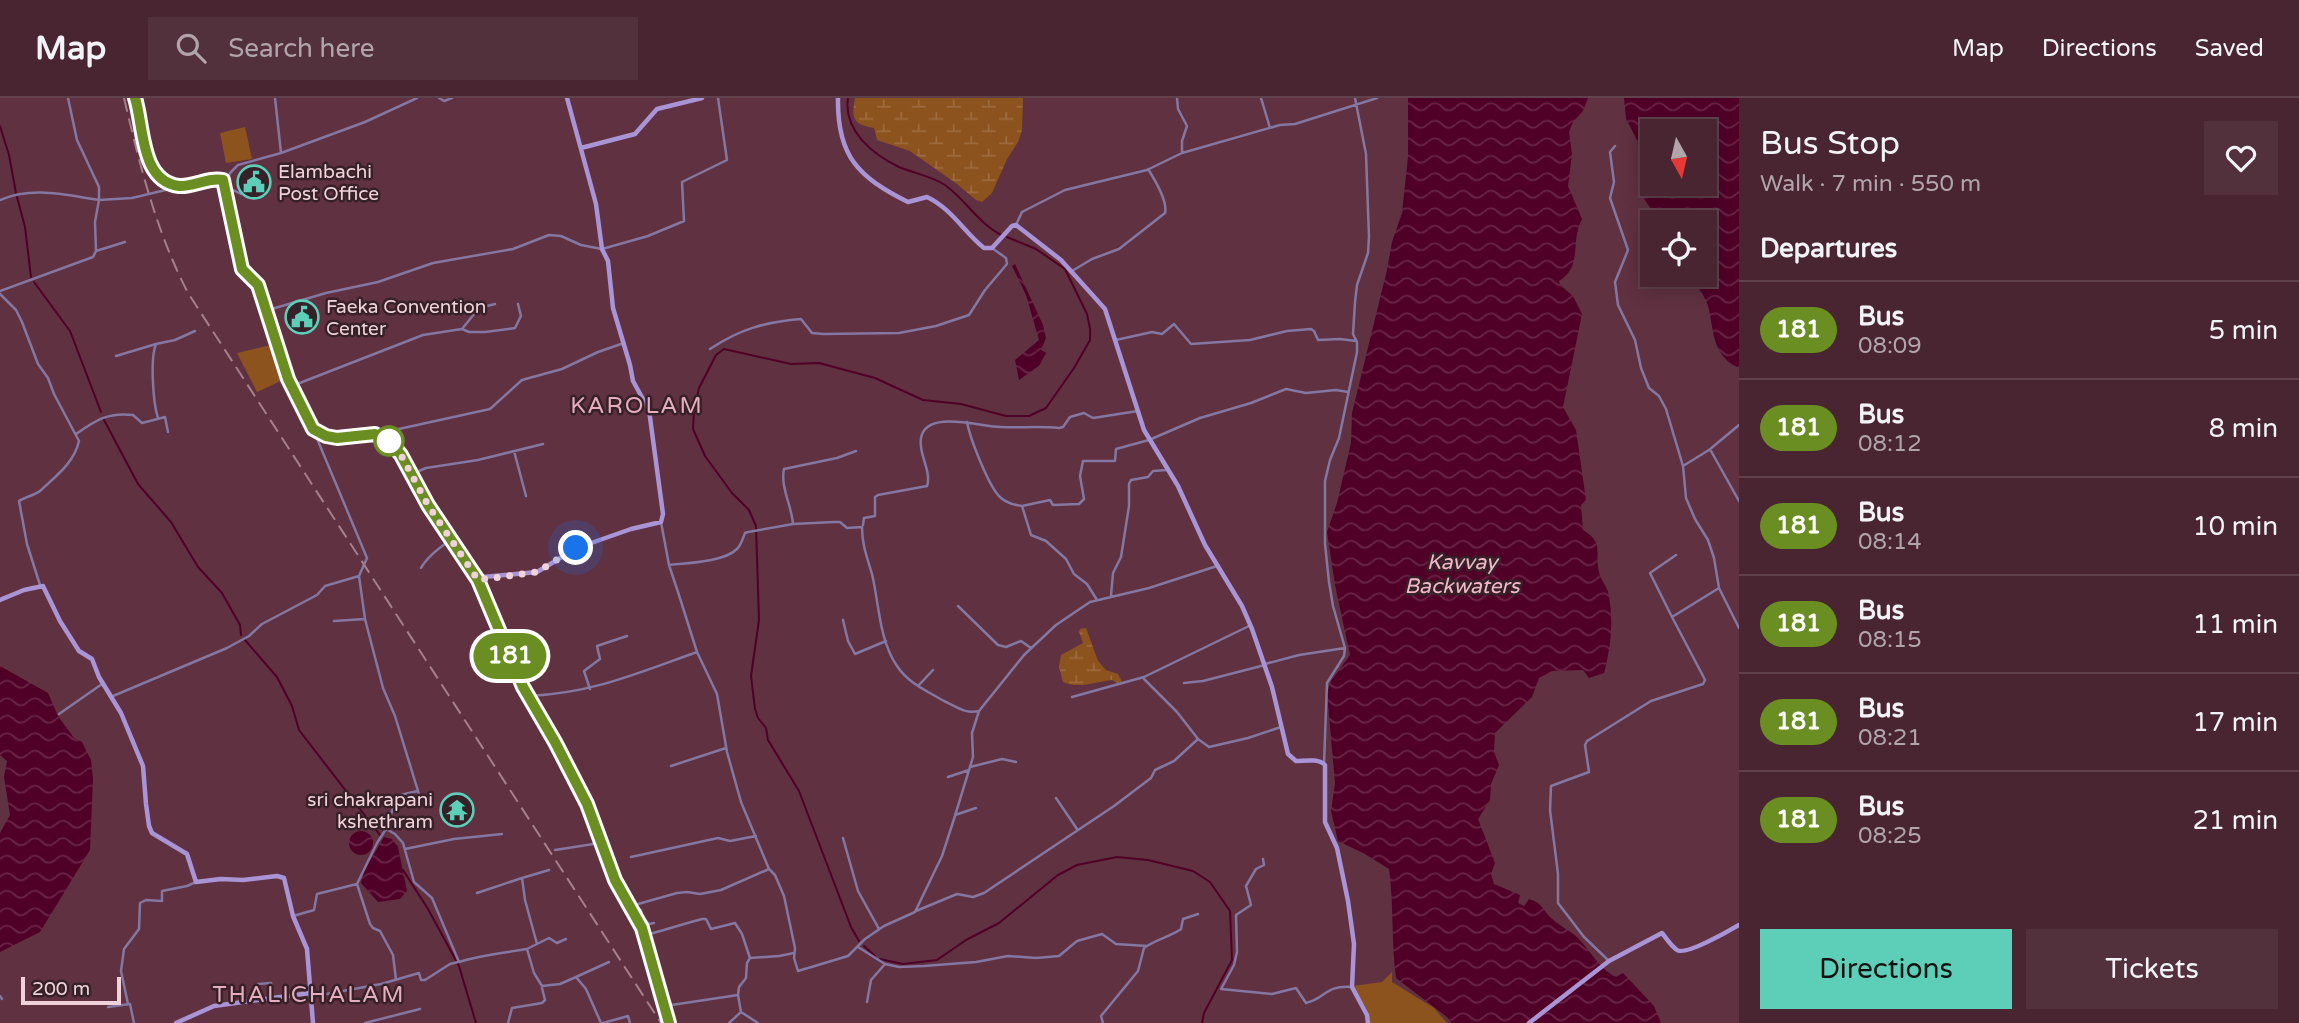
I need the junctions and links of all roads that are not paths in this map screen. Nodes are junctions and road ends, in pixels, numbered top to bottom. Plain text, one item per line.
1 (68, 98) edge
2 (135, 98) edge
3 (275, 98) edge
4 (416, 98) edge
5 (439, 98) edge
6 (452, 98) edge
7 (567, 98) edge
8 (702, 98) edge
9 (718, 98) edge
10 (838, 98) edge
11 (1177, 98) edge
12 (1261, 98) edge
13 (1354, 98) edge
14 (1377, 98) edge
15 (1356, 104) junction
16 (1270, 128) junction
17 (1615, 146) dead end
18 (581, 148) junction
19 (281, 153) junction
20 (1182, 153) junction
21 (1148, 169) junction
22 (181, 186) junction
23 (225, 186) junction
24 (241, 194) dead end
25 (0, 200) edge
26 (99, 200) junction
27 (1016, 225) junction
28 (125, 242) dead end
29 (602, 248) junction
30 (992, 248) junction
31 (96, 251) junction
32 (1072, 271) junction
33 (0, 292) edge
34 (495, 304) dead end
35 (518, 304) dead end
36 (265, 311) junction
37 (462, 329) junction
38 (195, 331) dead end
39 (1115, 340) junction
40 (1356, 341) junction
41 (624, 343) junction
42 (156, 344) junction
43 (710, 349) dead end
44 (116, 356) dead end
45 (292, 386) junction
46 (1348, 392) junction
47 (1138, 411) junction
48 (158, 418) junction
49 (967, 422) junction
50 (1739, 425) edge
51 (313, 429) junction
52 (168, 432) dead end
53 (76, 434) junction
54 (375, 434) junction
55 (1149, 440) junction
56 (543, 444) dead end
57 (1709, 450) junction
58 (513, 451) junction
59 (856, 451) dead end
60 (1683, 466) junction
61 (1168, 470) junction
62 (412, 474) junction
63 (526, 496) dead end
64 (1739, 501) edge
65 (1022, 506) junction
66 (661, 522) junction
67 (793, 524) junction
68 (862, 527) junction
69 (452, 542) junction
70 (1676, 555) dead end
71 (669, 565) junction
72 (1217, 566) junction
73 (421, 568) dead end
74 (359, 576) junction
75 (478, 580) junction
76 (40, 585) junction
77 (1719, 588) junction
78 (1111, 596) junction
79 (0, 600) edge
80 (1097, 600) junction
81 (958, 606) dead end
82 (1672, 617) junction
83 (365, 619) junction
84 (843, 620) dead end
85 (334, 621) dead end
86 (1251, 625) junction
87 (1739, 628) edge
88 (627, 636) dead end
89 (886, 641) junction
90 (1031, 648) junction
91 (1345, 648) junction
92 (697, 652) junction
93 (1265, 665) junction
94 (933, 670) dead end
95 (1144, 677) junction
96 (1184, 683) dead end
97 (103, 684) junction
98 (918, 686) junction
99 (590, 689) junction
100 (527, 696) junction
101 (110, 697) junction
102 (1072, 697) dead end
103 (979, 711) junction
104 (59, 715) dead end
105 (1281, 727) junction
106 (1198, 739) junction
107 (726, 748) junction
108 (1016, 762) dead end
109 (1324, 764) junction
110 (671, 766) dead end
111 (970, 769) junction
112 (948, 777) dead end
113 (418, 791) junction
114 (1056, 797) dead end
115 (421, 801) dead end
116 (976, 808) dead end
117 (955, 816) junction
118 (387, 829) junction
119 (1077, 829) junction
120 (502, 834) dead end
121 (756, 836) junction
122 (843, 838) dead end
123 (602, 843) junction
124 (405, 849) junction
125 (555, 850) dead end
126 (631, 857) dead end
127 (1263, 859) dead end
128 (769, 869) junction
129 (549, 870) dead end
130 (522, 878) junction
131 (196, 882) junction
132 (357, 884) junction
133 (478, 893) dead end
134 (629, 904) junction
135 (915, 912) junction
136 (1198, 914) dead end
137 (293, 916) junction
138 (654, 923) dead end
139 (1739, 925) edge
140 (879, 929) junction
141 (645, 936) junction
142 (566, 939) dead end
143 (537, 944) junction
144 (1147, 946) junction
145 (858, 947) junction
146 (527, 949) junction
147 (794, 953) junction
148 (750, 958) junction
149 (1609, 961) junction
150 (457, 962) junction
151 (609, 962) dead end
152 (885, 964) junction
153 (576, 977) junction
154 (397, 980) junction
155 (258, 984) dead end
156 (542, 986) junction
157 (1352, 987) junction
158 (310, 995) junction
159 (738, 995) junction
160 (273, 998) junction
161 (867, 1002) dead end
162 (128, 1004) junction
163 (108, 1007) dead end
164 (664, 1007) junction
165 (419, 1009) dead end
166 (741, 1012) junction
167 (134, 1023) edge
168 (176, 1023) edge
169 (313, 1023) edge
170 (365, 1023) edge
171 (508, 1023) edge
172 (602, 1023) edge
173 (630, 1023) edge
174 (669, 1023) edge
175 (729, 1023) edge
176 (758, 1023) edge
177 (1102, 1023) edge
178 (1368, 1023) edge
179 (1529, 1023) edge

1 - 26 street
2 - 22 main road
3 - 19 street
4 - 19 street
5 - 6 street
7 - 18 main road
8 - 18 main road
9 - 29 street
10 - 30 main road
11 - 20 street
12 - 16 street
13 - 15 street
14 - 15 street
15 - 16 street
15 - 40 street
16 - 20 street
17 - 60 street
18 - 29 main road
19 - 23 street
20 - 21 street
21 - 27 street
21 - 32 street
22 - 23 main road
22 - 26 street
23 - 24 street
23 - 36 main road
25 - 26 street
26 - 31 street
27 - 30 main road
27 - 32 main road
28 - 31 street
29 - 36 street
29 - 41 main road
30 - 43 street
31 - 33 street
32 - 39 main road
33 - 53 street
34 - 37 street
35 - 37 street
36 - 45 main road
37 - 45 street
38 - 42 street
39 - 40 street
39 - 47 main road
40 - 46 street
41 - 54 street
41 - 66 main road
42 - 44 street
42 - 48 street
45 - 51 main road
46 - 55 street
46 - 91 street
47 - 49 street
47 - 55 main road
48 - 52 street
48 - 53 street
49 - 65 street
49 - 68 street
50 - 57 street
51 - 54 main road
51 - 74 street
53 - 76 street
54 - 62 main road
55 - 61 main road
55 - 65 street
56 - 58 street
57 - 60 street
57 - 64 street
58 - 62 street
58 - 63 street
59 - 67 street
60 - 77 street
61 - 72 main road
61 - 78 street
62 - 69 main road
65 - 80 street
66 - 71 street
66 - 75 main road
67 - 68 street
67 - 71 street
68 - 89 street
69 - 73 street
69 - 75 main road
70 - 82 street
71 - 92 street
72 - 78 street
72 - 86 main road
74 - 83 street
74 - 101 street
75 - 100 main road
76 - 79 main road
76 - 97 main road
77 - 82 street
77 - 87 street
78 - 80 street
80 - 90 street
81 - 90 street
82 - 149 street
83 - 85 street
83 - 113 street
84 - 89 street
86 - 93 main road
86 - 95 street
88 - 99 street
89 - 98 street
90 - 103 street
91 - 93 street
91 - 109 street
92 - 99 street
92 - 107 street
93 - 96 street
93 - 105 main road
94 - 98 street
95 - 102 street
95 - 106 street
97 - 101 main road
97 - 104 street
98 - 103 street
99 - 100 street
100 - 123 main road
101 - 131 main road
103 - 111 street
105 - 106 street
105 - 109 main road
106 - 119 street
107 - 110 street
107 - 121 street
108 - 111 street
109 - 157 main road
111 - 112 street
111 - 117 street
113 - 115 street
113 - 118 street
114 - 119 street
116 - 117 street
117 - 135 street
118 - 124 street
118 - 132 street
119 - 135 street
120 - 124 street
121 - 126 street
121 - 128 street
122 - 140 street
123 - 125 street
123 - 134 main road
124 - 150 street
127 - 157 street
128 - 134 street
128 - 147 street
129 - 130 street
130 - 133 street
130 - 143 street
131 - 137 main road
131 - 162 street
132 - 137 street
132 - 154 street
134 - 138 street
134 - 141 main road
135 - 140 street
136 - 144 street
137 - 158 main road
139 - 149 main road
140 - 145 street
141 - 148 street
141 - 164 main road
142 - 143 street
143 - 146 street
144 - 152 street
144 - 177 street
145 - 147 street
145 - 152 street
146 - 150 street
146 - 156 street
147 - 148 street
148 - 159 street
149 - 179 main road
150 - 154 street
151 - 153 street
152 - 161 street
153 - 156 street
153 - 172 street
154 - 158 street
155 - 160 street
156 - 171 street
157 - 178 main road
158 - 160 main road
158 - 169 main road
159 - 164 street
159 - 166 street
160 - 168 main road
162 - 163 street
162 - 167 street
164 - 174 main road
165 - 170 street
166 - 175 street
166 - 176 street
172 - 173 street

